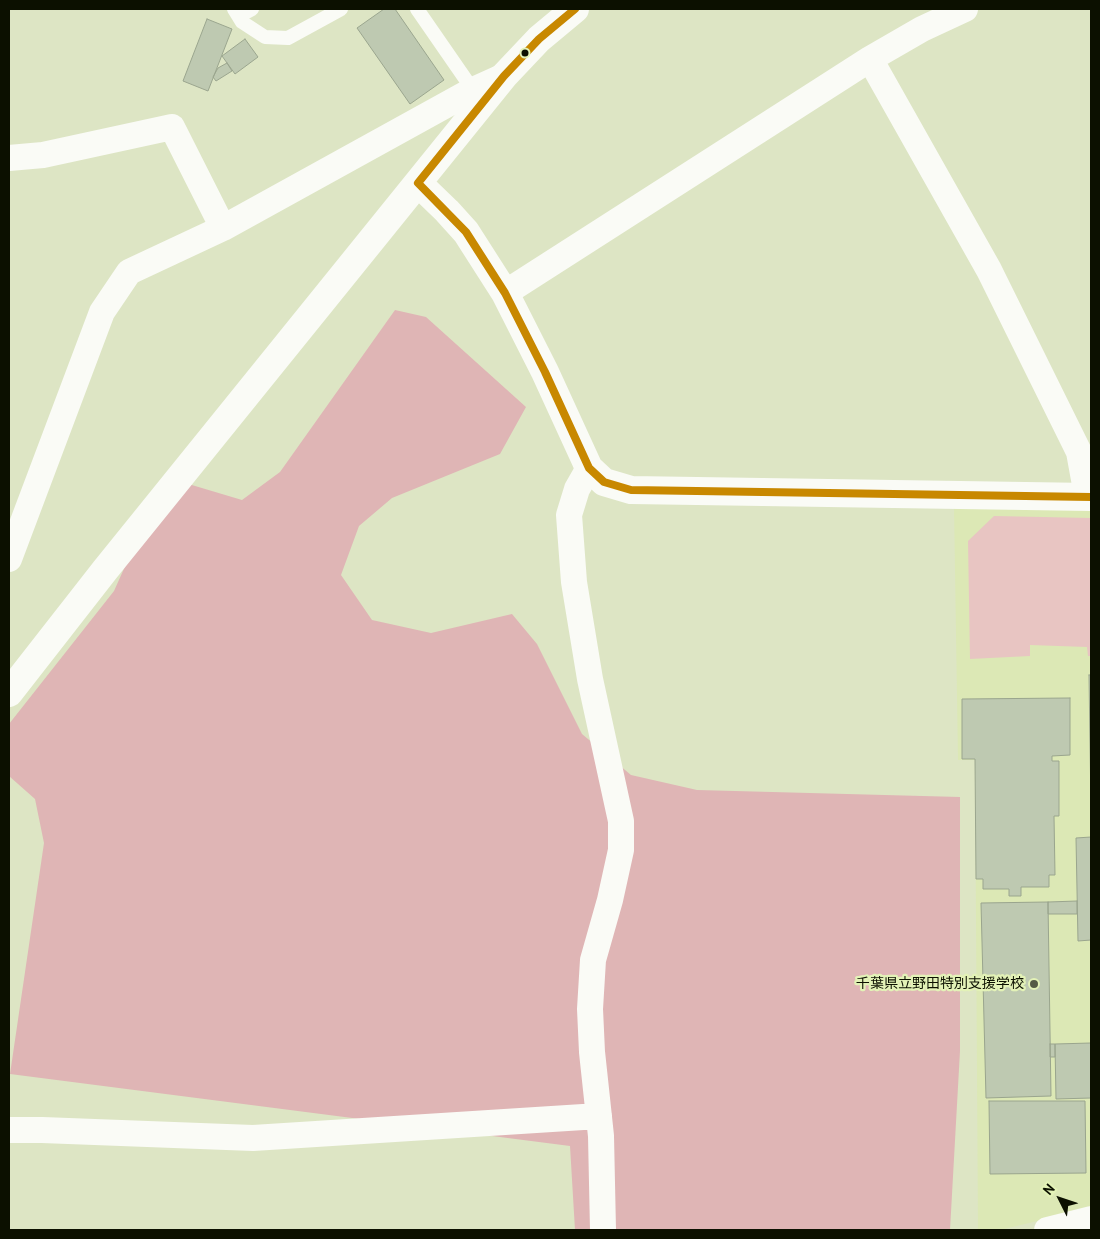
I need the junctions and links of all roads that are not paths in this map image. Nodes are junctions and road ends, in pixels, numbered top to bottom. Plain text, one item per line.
1 (252, 9) edge
2 (340, 9) edge
3 (417, 9) edge
4 (575, 9) edge
5 (965, 9) edge
6 (236, 12) edge
7 (870, 59) junction
8 (504, 76) junction
9 (472, 90) junction
10 (9, 158) edge
11 (418, 184) junction
12 (223, 228) junction
13 (505, 293) junction
14 (589, 468) junction
15 (1089, 497) edge
16 (9, 559) edge
17 (9, 693) edge
18 (599, 1116) junction
19 (9, 1130) edge
20 (1091, 1219) edge
21 (602, 1230) edge
22 (1047, 1230) edge

1 - 6 lane
2 - 6 lane
3 - 9 lane
4 - 8 street
5 - 7 street
7 - 13 street
7 - 15 street
8 - 9 street
8 - 11 street
9 - 12 street
10 - 12 street
11 - 13 street
11 - 17 street
12 - 16 street
13 - 14 street
14 - 15 street
14 - 18 street
18 - 19 street
18 - 21 street
20 - 22 street

